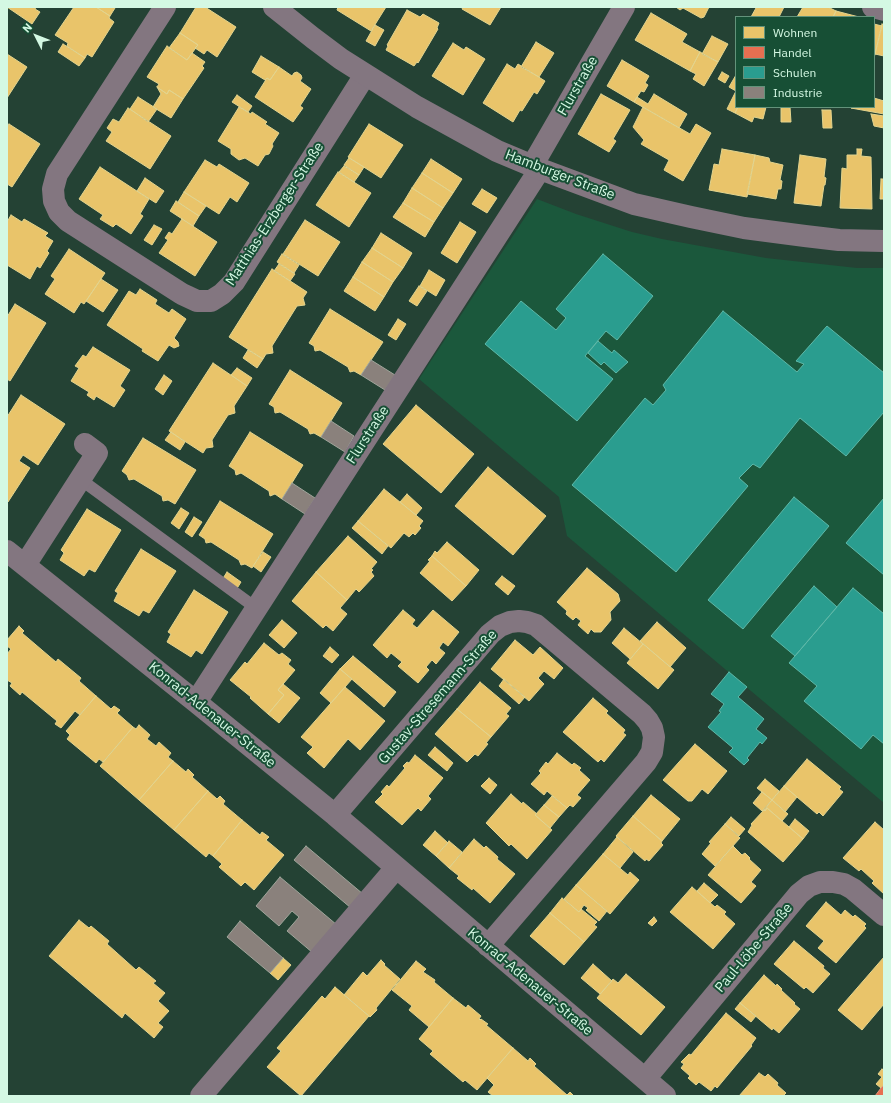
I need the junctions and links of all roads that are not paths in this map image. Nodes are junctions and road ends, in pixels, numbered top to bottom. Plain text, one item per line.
1 (165, 7) edge
2 (274, 7) edge
3 (624, 7) edge
4 (873, 7) edge
5 (884, 10) edge
6 (365, 75) junction
7 (536, 168) junction
8 (884, 241) edge
9 (85, 444) dead end
10 (80, 479) junction
11 (13, 559) edge
12 (256, 608) junction
13 (196, 702) junction
14 (335, 815) junction
15 (396, 868) junction
16 (884, 915) edge
17 (488, 946) junction
18 (645, 1079) junction
19 (201, 1096) edge
20 (665, 1096) edge

1 - 6 street, Matthias-Erzberger-Straße
2 - 6 street, Hamburger Straße
3 - 7 street, Flurstraße
4 - 5 street
6 - 7 street, Hamburger Straße
7 - 8 street, Hamburger Straße
7 - 12 street, Flurstraße
9 - 10 street, Konrad-Adenauer-Straße
10 - 11 street, Konrad-Adenauer-Straße
10 - 12 lane
11 - 13 street, Konrad-Adenauer-Straße
12 - 13 street, Flurstraße
13 - 14 street, Konrad-Adenauer-Straße
14 - 15 street, Konrad-Adenauer-Straße
14 - 17 street, Gustav-Stresemann-Straße
15 - 17 street, Konrad-Adenauer-Straße
15 - 19 street
16 - 18 street, Paul-Löbe-Straße
17 - 18 street, Konrad-Adenauer-Straße
18 - 20 street, Konrad-Adenauer-Straße

